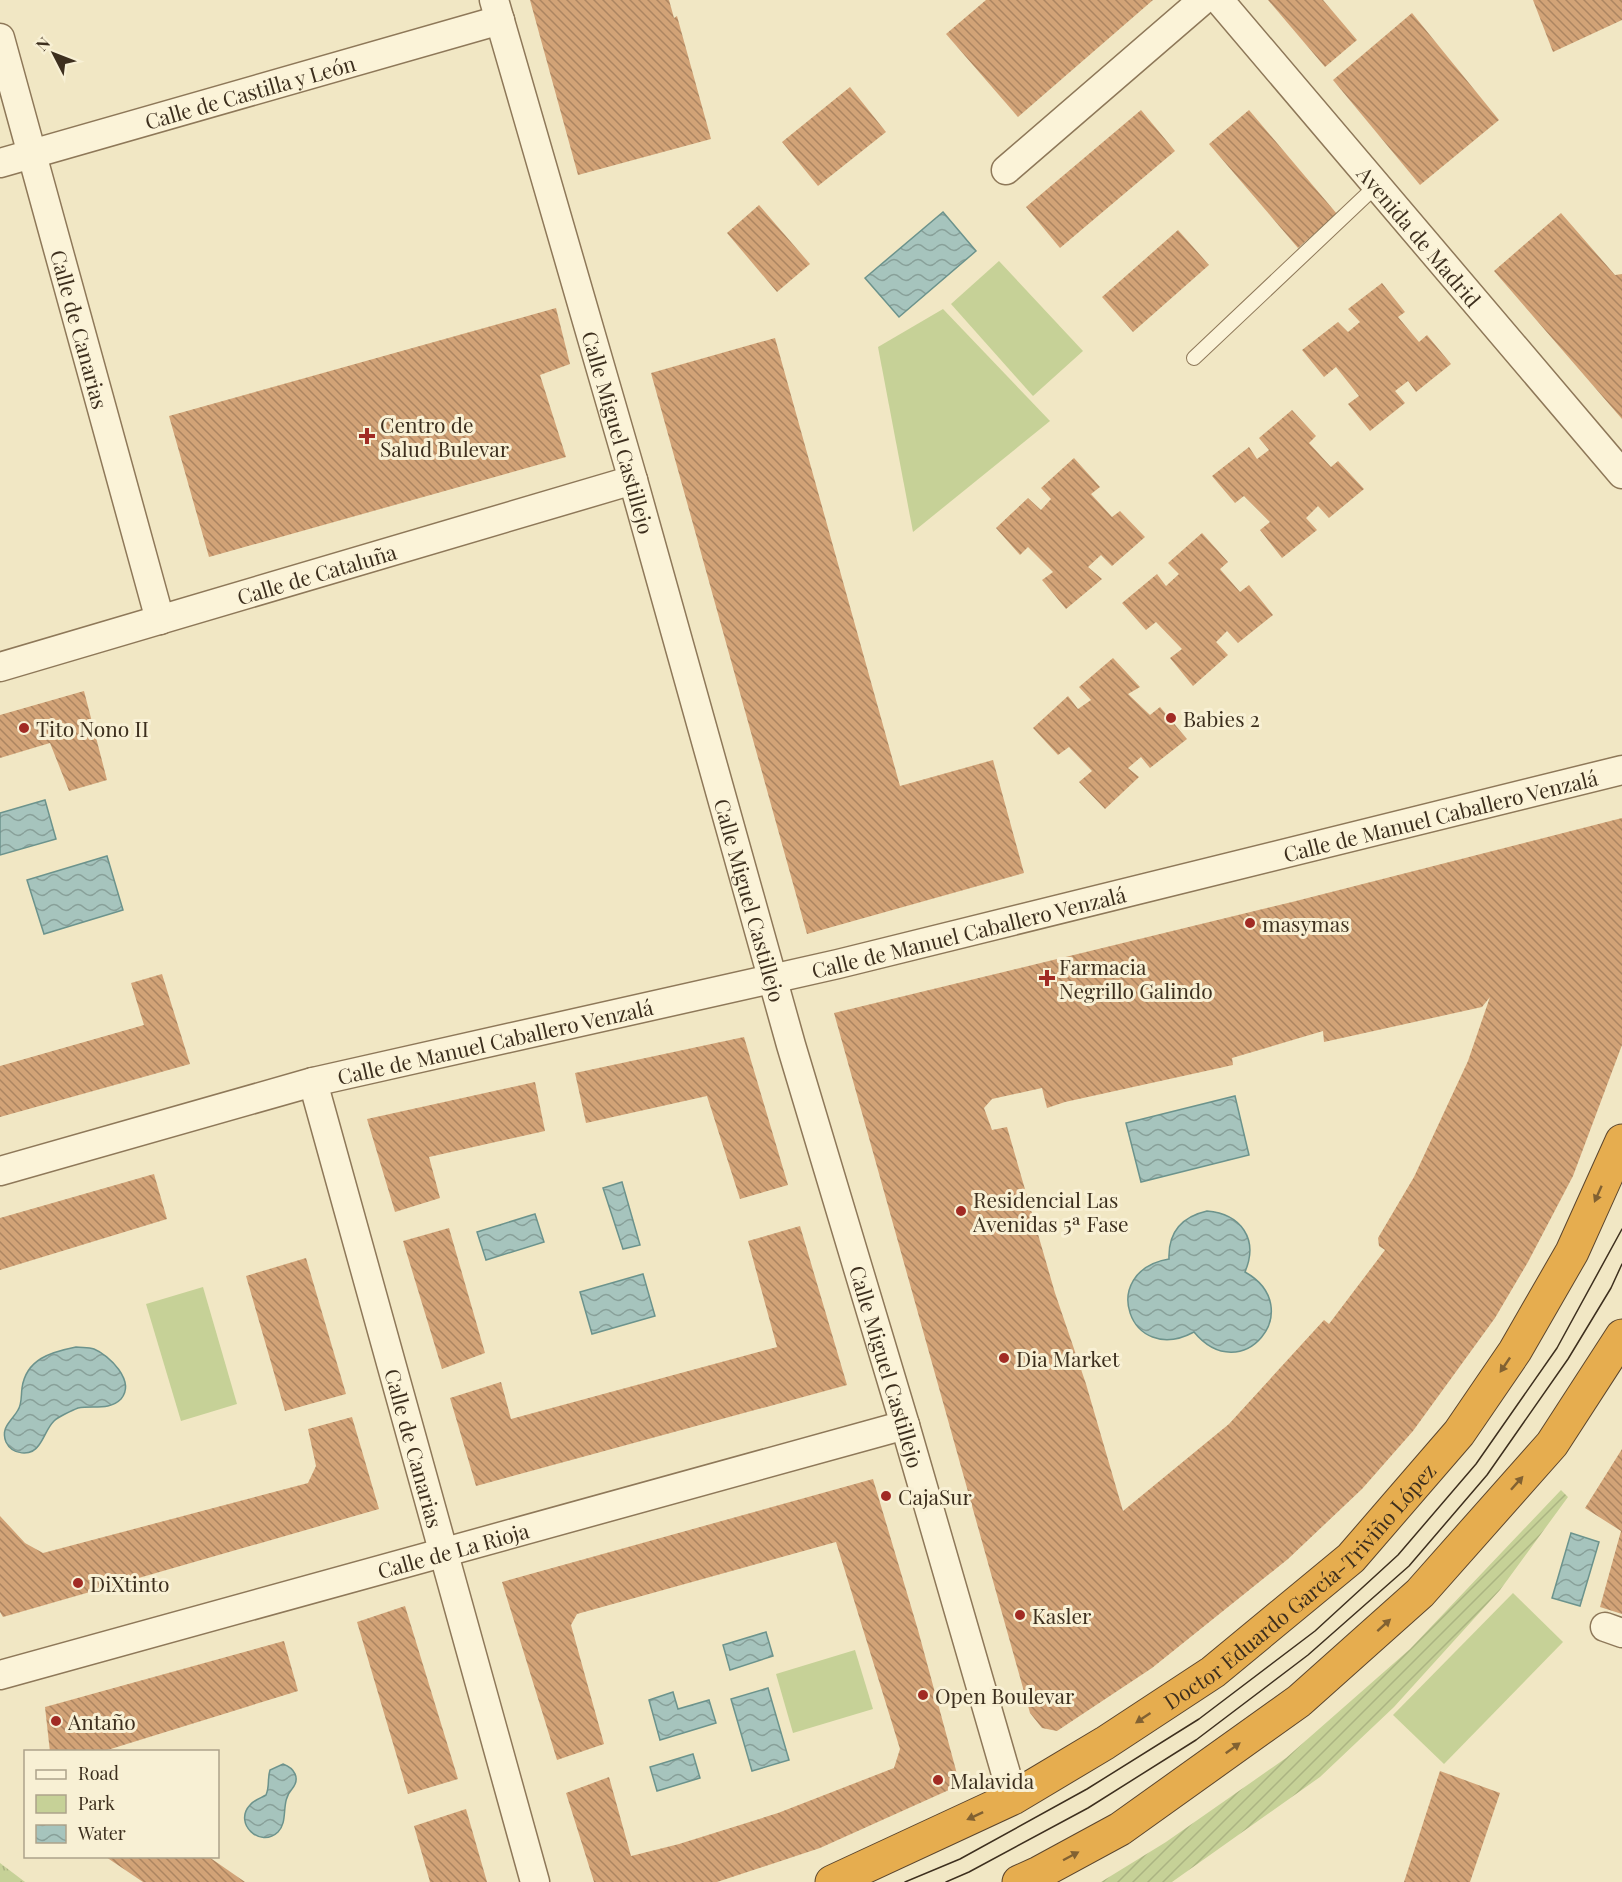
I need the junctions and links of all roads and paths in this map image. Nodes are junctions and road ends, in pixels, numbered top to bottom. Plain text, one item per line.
1 (1203, 0) edge
2 (1219, 0) edge
3 (497, 10) edge
4 (0, 38) edge
5 (32, 153) junction
6 (0, 163) edge
7 (1006, 170) dead end
8 (1377, 186) junction
9 (1194, 358) dead end
10 (1622, 474) edge
11 (633, 480) junction
12 (160, 620) junction
13 (0, 667) edge
14 (1622, 770) edge
15 (773, 978) junction
16 (313, 1082) junction
17 (1622, 1141) edge
18 (0, 1171) edge
19 (1622, 1336) edge
20 (905, 1425) junction
21 (443, 1552) junction
22 (0, 1675) edge
23 (1013, 1798) junction
24 (1032, 1879) edge
25 (535, 1882) edge
26 (832, 1882) edge

1 - 7 street
2 - 8 street, Avenida de Madrid
3 - 5 street, Calle de Castilla y León
3 - 11 street, Calle Miguel Castillejo
4 - 5 street, Calle de Canarias
5 - 6 street, Calle de Castilla y León
5 - 12 street, Calle de Canarias
8 - 9 lane
8 - 10 street, Avenida de Madrid
11 - 12 street, Calle de Cataluña
11 - 15 street, Calle Miguel Castillejo
12 - 13 street, Calle de Cataluña
14 - 15 street, Calle de Manuel Caballero Venzalá
15 - 16 street, Calle de Manuel Caballero Venzalá
15 - 20 street, Calle Miguel Castillejo
16 - 18 street, Calle de Manuel Caballero Venzalá
16 - 21 street, Calle de Canarias
17 -> 23 highway, Doctor Eduardo García-Triviño López
24 -> 19 highway
20 - 21 street, Calle de La Rioja
20 - 23 street, Calle Miguel Castillejo
21 - 22 street, Calle de La Rioja
21 - 25 street, Calle de Canarias
23 -> 26 highway, Doctor Eduardo García-Triviño López

